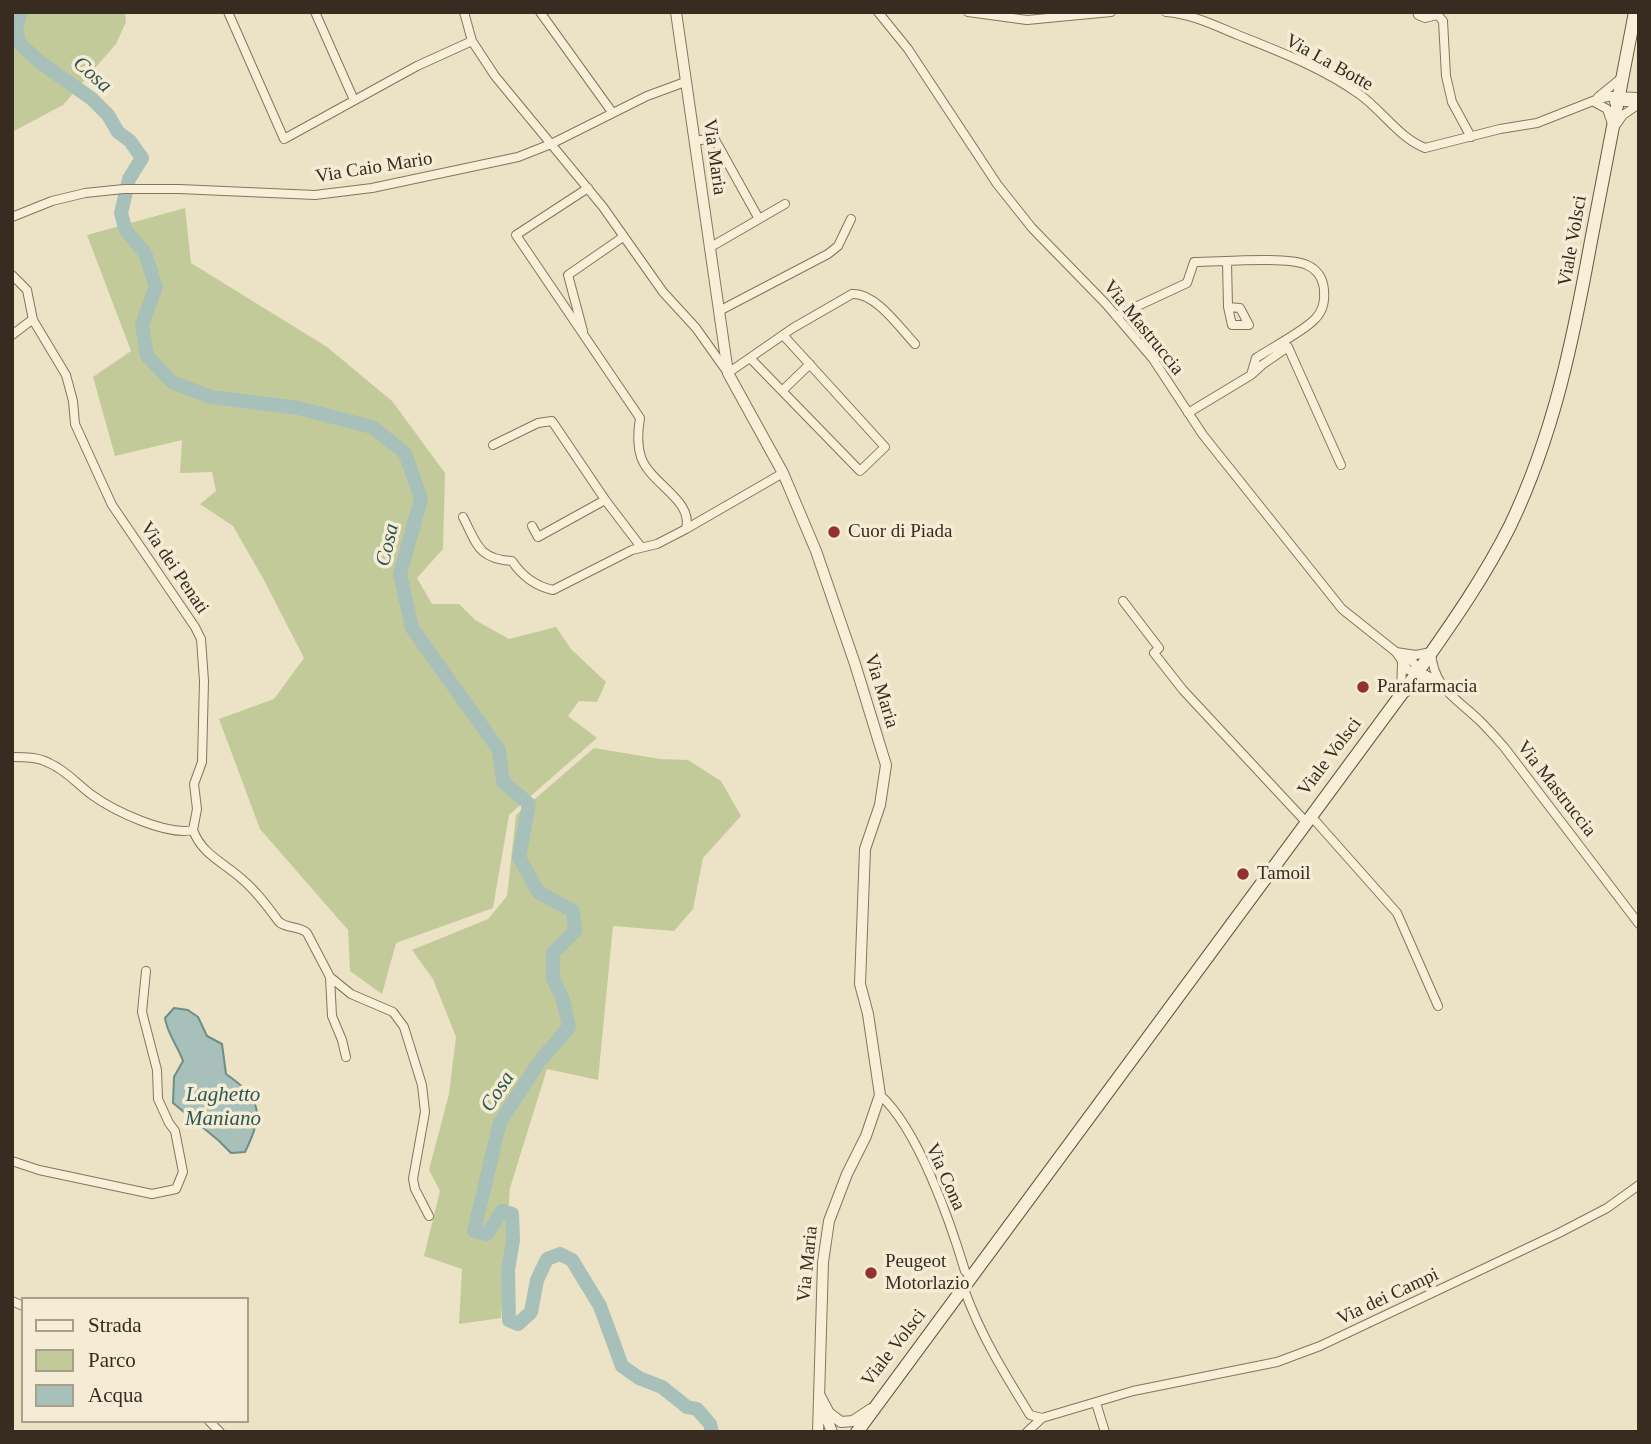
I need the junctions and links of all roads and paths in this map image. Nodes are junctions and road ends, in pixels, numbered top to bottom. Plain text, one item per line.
1 (228, 12) edge
2 (315, 12) edge
3 (464, 12) edge
4 (540, 12) edge
5 (676, 12) edge
6 (877, 12) edge
7 (968, 12) edge
8 (1111, 12) edge
9 (1166, 12) edge
10 (1417, 12) edge
11 (1635, 12) edge
12 (1436, 14) edge
13 (472, 41) junction
14 (1623, 76) junction
15 (685, 82) junction
16 (1619, 99) junction
17 (354, 100) junction
18 (1637, 100) edge
19 (1596, 103) junction
20 (1586, 104) junction
21 (612, 112) junction
22 (1613, 131) junction
23 (1471, 137) junction
24 (694, 141) junction
25 (551, 144) junction
26 (588, 188) junction
27 (785, 204) dead end
28 (12, 217) edge
29 (759, 219) junction
30 (851, 219) dead end
31 (623, 237) junction
32 (709, 248) junction
33 (1227, 262) junction
34 (12, 275) edge
35 (1228, 307) dead end
36 (719, 312) junction
37 (1116, 316) junction
38 (33, 318) junction
39 (12, 335) edge
40 (783, 335) junction
41 (585, 337) junction
42 (915, 344) dead end
43 (751, 359) junction
44 (810, 364) junction
45 (728, 373) junction
46 (1251, 375) junction
47 (783, 390) junction
48 (1188, 413) junction
49 (493, 445) dead end
50 (1341, 465) dead end
51 (783, 473) junction
52 (605, 500) junction
53 (463, 517) dead end
54 (532, 526) dead end
55 (686, 530) junction
56 (641, 547) junction
57 (1123, 601) dead end
58 (1432, 652) junction
59 (1400, 656) junction
60 (1417, 672) junction
61 (1434, 683) junction
62 (1400, 696) junction
63 (12, 757) edge
64 (1308, 819) junction
65 (193, 830) junction
66 (1639, 925) edge
67 (146, 971) dead end
68 (330, 977) junction
69 (1438, 1006) dead end
70 (346, 1057) dead end
71 (880, 1095) junction
72 (12, 1161) edge
73 (1639, 1185) edge
74 (429, 1216) dead end
75 (972, 1278) junction
76 (964, 1289) junction
77 (819, 1393) junction
78 (1096, 1403) junction
79 (872, 1408) junction
80 (1042, 1418) junction
81 (819, 1432) edge
82 (832, 1432) edge
83 (856, 1432) edge
84 (1027, 1432) edge
85 (1105, 1432) edge

1 - 17 street
2 - 17 street
3 - 13 street
4 - 21 street
5 - 15 street, Via Maria
6 - 37 street, Via Mastruccia
7 - 8 street
9 - 23 street, Via La Botte
10 - 12 street
11 - 14 main road, Viale Volsci
12 - 23 street
13 - 17 street
13 - 25 street
14 - 16 main road, Viale Volsci
14 - 18 street
14 - 20 street
15 - 21 street, Via Caio Mario
15 - 24 street, Via Maria
16 - 18 street
16 - 19 street
16 - 20 street
16 - 22 main road, Viale Volsci
18 - 22 street
19 - 20 street
19 - 22 street
20 - 23 street, Via La Botte
21 - 25 street, Via Caio Mario
22 - 58 main road, Viale Volsci
24 - 29 street
24 - 32 street, Via Maria
25 - 26 street
25 - 28 street, Via Caio Mario
26 - 31 street
26 - 41 street
27 - 29 street
29 - 32 street
30 - 36 street
31 - 41 street
31 - 45 street
32 - 36 street, Via Maria
33 - 35 street
33 - 37 street
33 - 46 street
34 - 38 street, Via dei Penati
36 - 45 street, Via Maria
37 - 48 street, Via Mastruccia
38 - 39 street
38 - 65 street, Via dei Penati
40 - 42 street
40 - 43 street
40 - 44 street
41 - 55 street
43 - 45 street
43 - 47 street
44 - 47 street
44 - 47 street
45 - 51 street, Via Maria
46 - 48 street
46 - 50 street
48 - 59 street, Via Mastruccia
49 - 52 street
51 - 55 street
51 - 71 street, Via Maria
52 - 54 street
52 - 56 street
53 - 56 street
55 - 56 street
57 - 64 street
58 - 59 street
58 - 60 main road, Viale Volsci
58 - 61 street
59 - 60 street, Via Mastruccia
59 - 62 street
60 - 61 street, Via Mastruccia
60 - 62 main road, Viale Volsci
61 - 62 street
61 - 66 street, Via Mastruccia
62 - 64 main road, Viale Volsci
63 - 65 street
64 - 69 street
64 - 75 main road, Viale Volsci
65 - 68 street
67 - 72 street
68 - 70 street
68 - 74 street
71 - 75 street, Via Cona
71 - 77 street, Via Maria
73 - 78 street, Via dei Campi
75 - 76 main road, Viale Volsci
76 - 79 main road, Viale Volsci
76 - 80 street
77 - 79 street
77 - 81 street, Via Maria
77 - 82 street
78 - 80 street, Via dei Campi
78 - 85 street
79 - 83 main road, Viale Volsci
80 - 84 street

